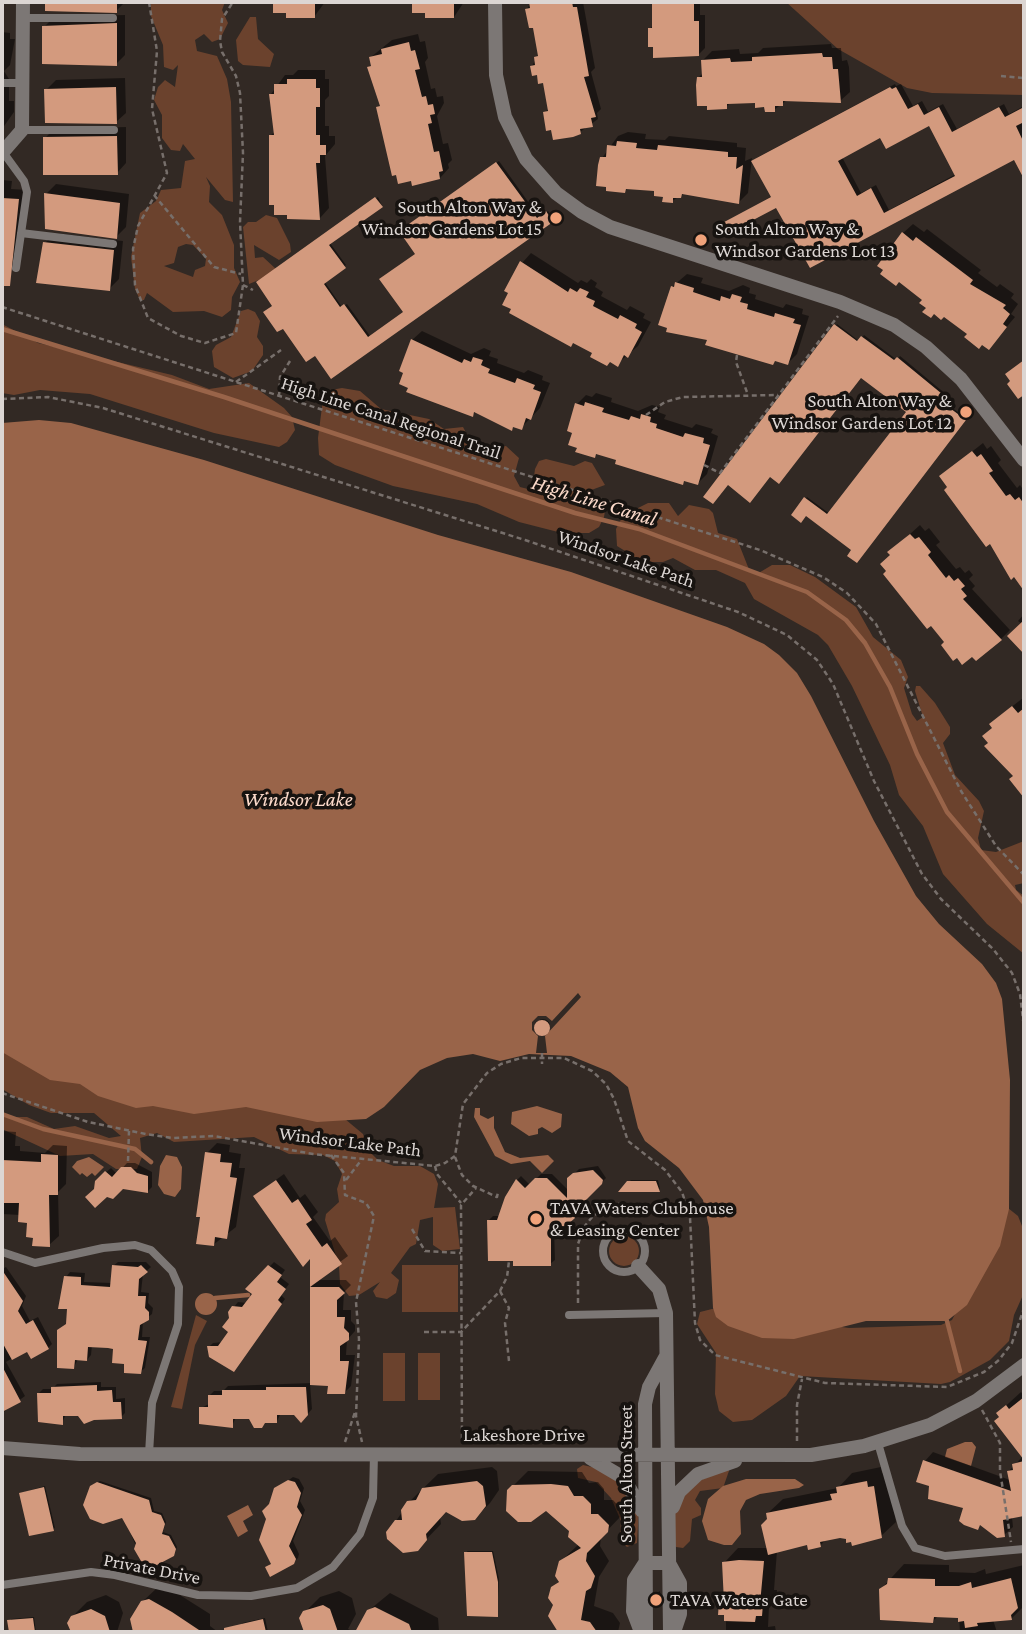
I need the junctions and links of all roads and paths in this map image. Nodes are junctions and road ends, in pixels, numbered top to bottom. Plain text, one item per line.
1 (23, 2) edge
2 (149, 2) edge
3 (233, 2) edge
4 (495, 2) edge
5 (24, 18) junction
6 (114, 18) dead end
7 (1002, 76) dead end
8 (1024, 78) edge
9 (2, 83) edge
10 (24, 83) junction
11 (22, 130) junction
12 (114, 130) dead end
13 (2, 152) edge
14 (153, 195) junction
15 (21, 233) junction
16 (113, 244) dead end
17 (16, 268) dead end
18 (241, 274) junction
19 (243, 285) junction
20 (253, 290) dead end
21 (844, 303) junction
22 (2, 307) edge
23 (282, 350) dead end
24 (737, 355) dead end
25 (290, 361) dead end
26 (236, 382) junction
27 (748, 395) junction
28 (778, 395) junction
29 (279, 398) junction
30 (2, 399) edge
31 (646, 415) dead end
32 (1024, 460) edge
33 (704, 465) dead end
34 (1024, 875) edge
35 (1024, 1028) edge
36 (542, 1055) junction
37 (542, 1064) dead end
38 (2, 1093) edge
39 (129, 1130) junction
40 (331, 1155) junction
41 (455, 1156) junction
42 (364, 1157) junction
43 (128, 1161) dead end
44 (435, 1166) junction
45 (346, 1180) junction
46 (476, 1188) junction
47 (498, 1192) dead end
48 (686, 1201) junction
49 (461, 1203) junction
50 (412, 1229) dead end
51 (2, 1252) edge
52 (461, 1252) junction
53 (509, 1261) dead end
54 (638, 1266) junction
55 (500, 1291) junction
56 (1024, 1308) edge
57 (666, 1313) junction
58 (573, 1314) joint
59 (424, 1332) dead end
60 (461, 1332) junction
61 (668, 1348) junction
62 (509, 1361) dead end
63 (1024, 1365) edge
64 (802, 1379) junction
65 (976, 1401) junction
66 (356, 1409) junction
67 (462, 1439) dead end
68 (878, 1443) junction
69 (2, 1448) edge
70 (149, 1454) junction
71 (343, 1454) junction
72 (369, 1454) junction
73 (583, 1455) junction
74 (644, 1455) junction
75 (670, 1455) junction
76 (754, 1456) junction
77 (798, 1456) junction
78 (645, 1518) junction
79 (670, 1518) junction
80 (1024, 1549) edge
81 (1012, 1550) junction
82 (645, 1563) junction
83 (669, 1563) junction
84 (2, 1585) edge
85 (644, 1632) edge
86 (672, 1632) edge

1 - 5 street
2 - 14 path
3 - 18 path
4 - 21 street
5 - 6 lane
5 - 10 street
7 - 8 path
9 - 10 lane
10 - 11 street
11 - 12 lane
11 - 13 street
13 - 15 lane
14 - 18 path
14 - 19 path
15 - 16 lane
15 - 17 lane
18 - 19 path
19 - 20 path
21 - 28 path
21 - 32 street
22 - 26 path, High Line Canal Regional Trail
23 - 26 path
24 - 27 path
25 - 29 path
26 - 29 path, High Line Canal Regional Trail
27 - 28 path
27 - 31 path
28 - 33 path
29 - 34 path, High Line Canal Regional Trail
30 - 35 path, Windsor Lake Path
36 - 37 path
36 - 41 path
36 - 48 path
38 - 39 path, Windsor Lake Path
39 - 40 path, Windsor Lake Path
39 - 43 path
40 - 42 path, Windsor Lake Path
40 - 45 path
41 - 44 path, Windsor Lake Path
41 - 46 path
42 - 44 path, Windsor Lake Path
42 - 45 path
44 - 49 path
45 - 66 path
46 - 47 path
46 - 49 path
48 - 58 path
48 - 64 path
49 - 52 path
50 - 52 path
51 - 70 lane
52 - 60 path
53 - 55 path
54 - 54 lane
54 - 57 street, South Alton Street
55 - 60 path
55 - 62 path
56 - 64 path
57 - 58 lane
57 - 61 street, South Alton Street
59 - 60 path
60 - 67 path
61 - 74 street, South Alton Street
61 - 75 street, South Alton Street
63 - 65 street, Lakeshore Drive
64 - 77 path
65 - 68 street, Lakeshore Drive
65 - 81 path
66 - 71 path
66 - 72 path
68 - 77 street, Lakeshore Drive
68 - 81 lane
69 - 70 street, Lakeshore Drive
70 - 71 street, Lakeshore Drive
71 - 72 street, Lakeshore Drive
72 - 73 street, Lakeshore Drive
72 - 84 lane, Private Drive
73 - 74 street, Lakeshore Drive
73 - 78 street
74 - 75 street, Lakeshore Drive
74 - 78 street, South Alton Street
75 - 76 street, Lakeshore Drive
75 - 79 street, South Alton Street
76 - 77 street, Lakeshore Drive
76 - 79 street
78 - 82 street, South Alton Street
79 - 83 street, South Alton Street
80 - 81 lane
82 - 83 street
82 - 85 street, South Alton Street
83 - 86 street, South Alton Street

